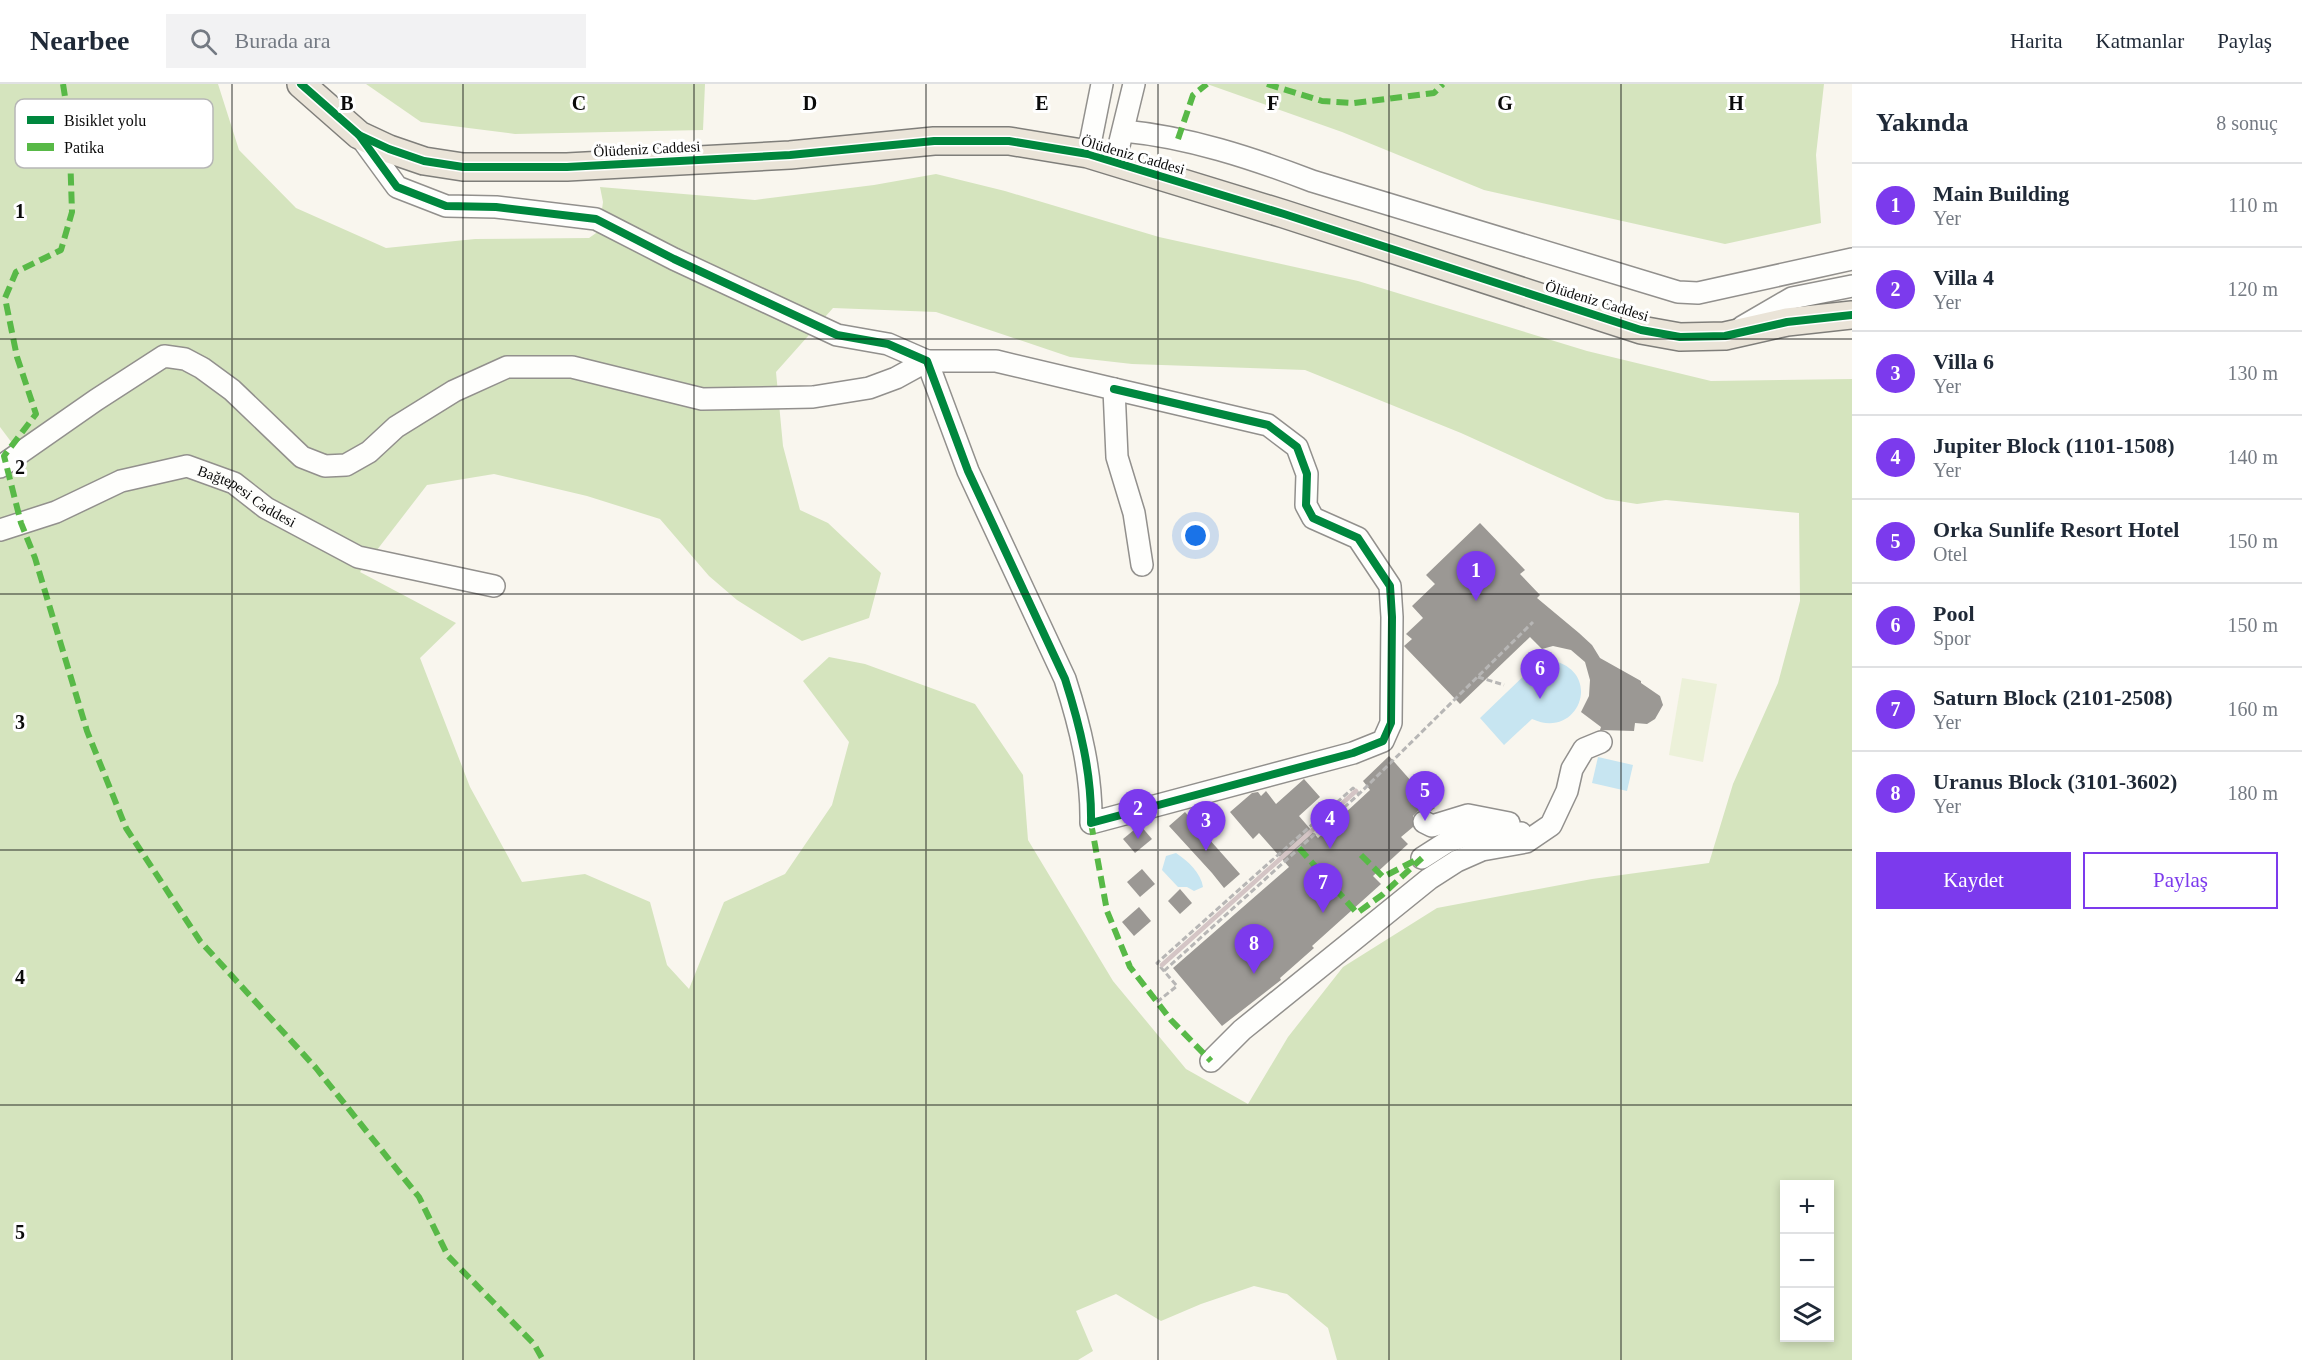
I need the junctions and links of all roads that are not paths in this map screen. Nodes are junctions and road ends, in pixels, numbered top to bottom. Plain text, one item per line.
1 (301, 84) edge
2 (1102, 84) edge
3 (1134, 84) edge
4 (1124, 131) junction
5 (359, 135) junction
6 (1088, 154) junction
7 (1115, 162) junction
8 (1852, 259) edge
9 (1852, 286) edge
10 (1852, 315) edge
11 (1725, 336) junction
12 (927, 361) junction
13 (1114, 389) junction
14 (0, 467) edge
15 (0, 530) edge
16 (1142, 566) dead end
17 (494, 586) dead end
18 (1600, 742) dead end
19 (1556, 815) junction
20 (1424, 822) dead end
21 (1422, 858) dead end
22 (1211, 1061) dead end

1 - 5 main road, Ölüdeniz Caddesi
2 - 6 street
3 - 4 street
4 - 7 street
4 - 8 street
5 - 6 main road, Ölüdeniz Caddesi
5 - 12 street
6 - 7 main road, Ölüdeniz Caddesi
7 - 11 main road, Ölüdeniz Caddesi
9 - 11 street
10 - 11 main road, Ölüdeniz Caddesi
12 - 13 street
12 - 13 street
12 - 14 street
13 - 16 street
15 - 17 street, Bağtepesi Caddesi
18 - 19 street
19 - 20 street
19 - 21 street
19 - 22 street

